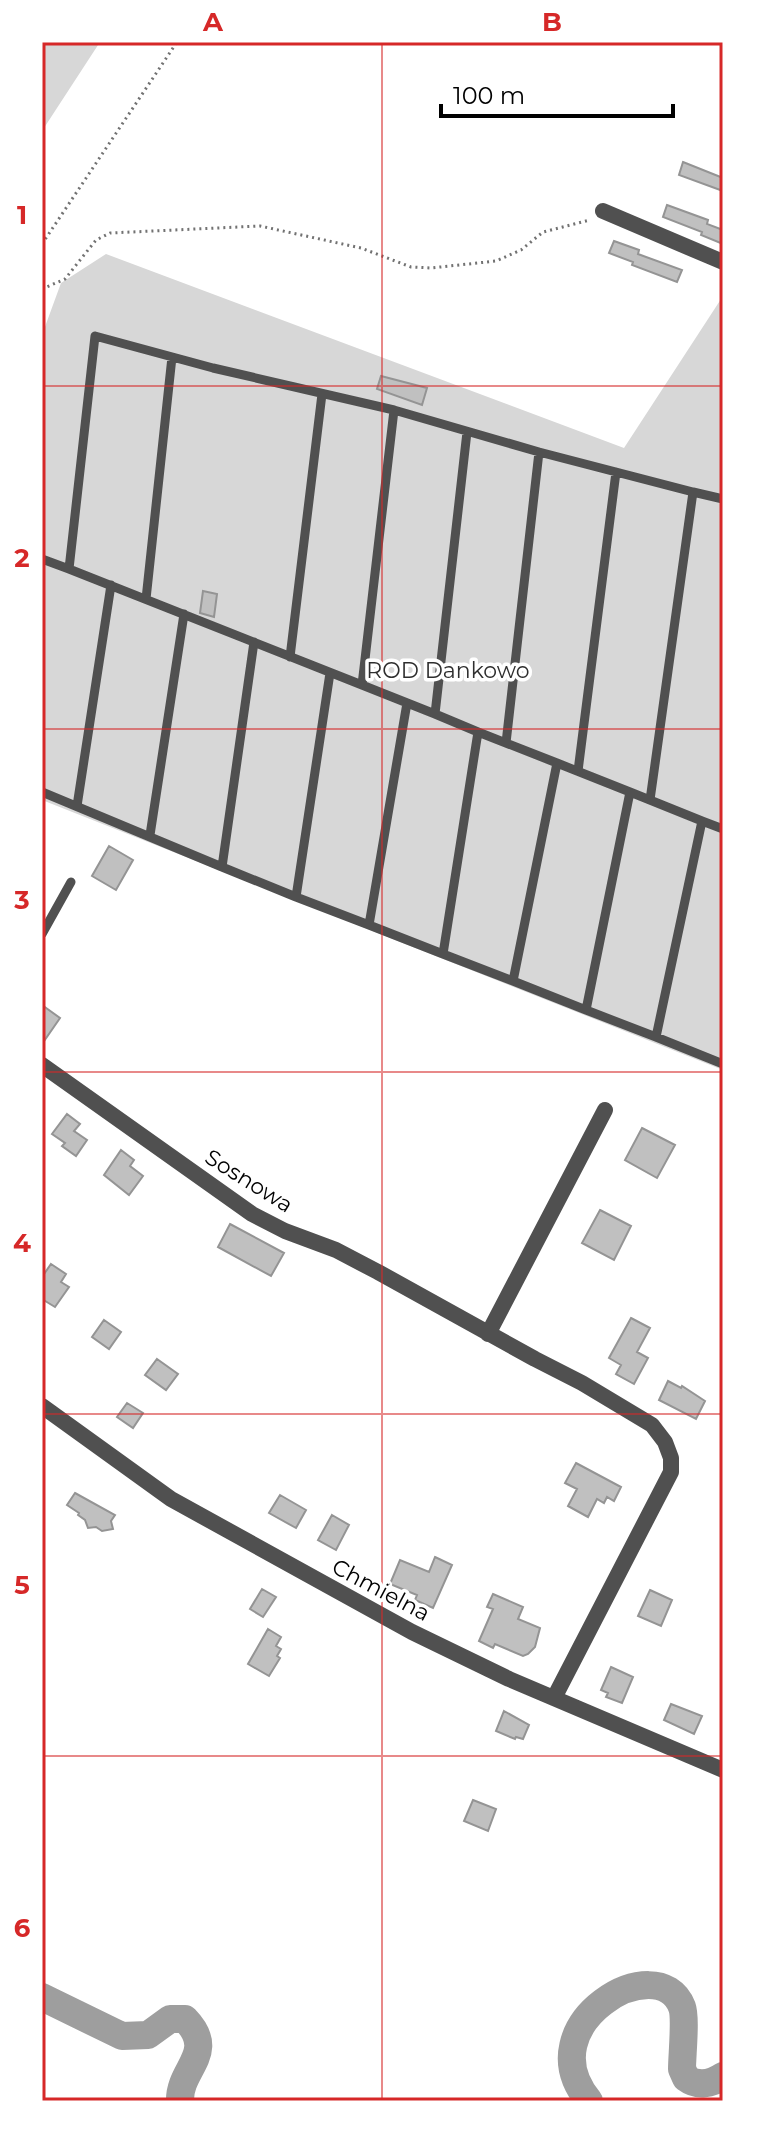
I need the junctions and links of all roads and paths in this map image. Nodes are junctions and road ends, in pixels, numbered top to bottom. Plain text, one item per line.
1 (177, 42) edge
2 (603, 211) joint
3 (42, 244) edge
4 (723, 262) edge
5 (42, 289) edge
6 (172, 357) junction
7 (322, 394) junction
8 (394, 410) junction
9 (467, 432) junction
10 (539, 452) junction
11 (616, 472) junction
12 (693, 492) junction
13 (723, 499) edge
14 (42, 559) edge
15 (69, 569) junction
16 (111, 585) junction
17 (146, 599) junction
18 (184, 614) junction
19 (254, 642) junction
20 (290, 657) junction
21 (330, 673) junction
22 (362, 685) junction
23 (407, 703) junction
24 (435, 714) junction
25 (478, 732) junction
26 (506, 743) junction
27 (557, 763) junction
28 (578, 771) junction
29 (42, 792) edge
30 (630, 792) junction
31 (650, 800) junction
32 (77, 806) junction
33 (702, 821) junction
34 (723, 829) edge
35 (150, 835) junction
36 (222, 867) junction
37 (71, 882) dead end
38 (296, 897) junction
39 (369, 925) junction
40 (42, 934) edge
41 (443, 954) junction
42 (513, 981) junction
43 (586, 1010) junction
44 (656, 1037) junction
45 (723, 1064) edge
46 (42, 1065) edge
47 (605, 1110) dead end
48 (488, 1334) junction
49 (42, 1406) edge
50 (554, 1698) junction
51 (723, 1770) edge

1 - 3 path
2 - 4 street
2 - 5 path
6 - 7 lane
6 - 15 lane
6 - 17 lane
7 - 8 lane
7 - 20 lane
8 - 9 lane
8 - 22 lane
9 - 10 lane
9 - 24 lane
10 - 11 lane
10 - 26 lane
11 - 12 lane
11 - 28 lane
12 - 13 lane
12 - 31 lane
14 - 15 lane
15 - 16 lane
16 - 17 lane
16 - 32 lane
17 - 18 lane
18 - 19 lane
18 - 35 lane
19 - 20 lane
19 - 36 lane
20 - 21 lane
21 - 22 lane
21 - 38 lane
22 - 23 lane
23 - 24 lane
23 - 39 lane
24 - 25 lane
25 - 26 lane
25 - 41 lane
26 - 27 lane
27 - 28 lane
27 - 42 lane
28 - 30 lane
29 - 32 lane
30 - 31 lane
30 - 43 lane
31 - 33 lane
32 - 35 lane
33 - 34 lane
33 - 44 lane
35 - 36 lane
36 - 38 lane
37 - 40 lane
38 - 39 lane
39 - 41 lane
41 - 42 lane
42 - 43 lane
43 - 44 lane
44 - 45 lane
46 - 48 street, Sosnowa
47 - 48 street
48 - 50 street, Sosnowa
49 - 50 street, Chmielna
50 - 51 street, Chmielna

